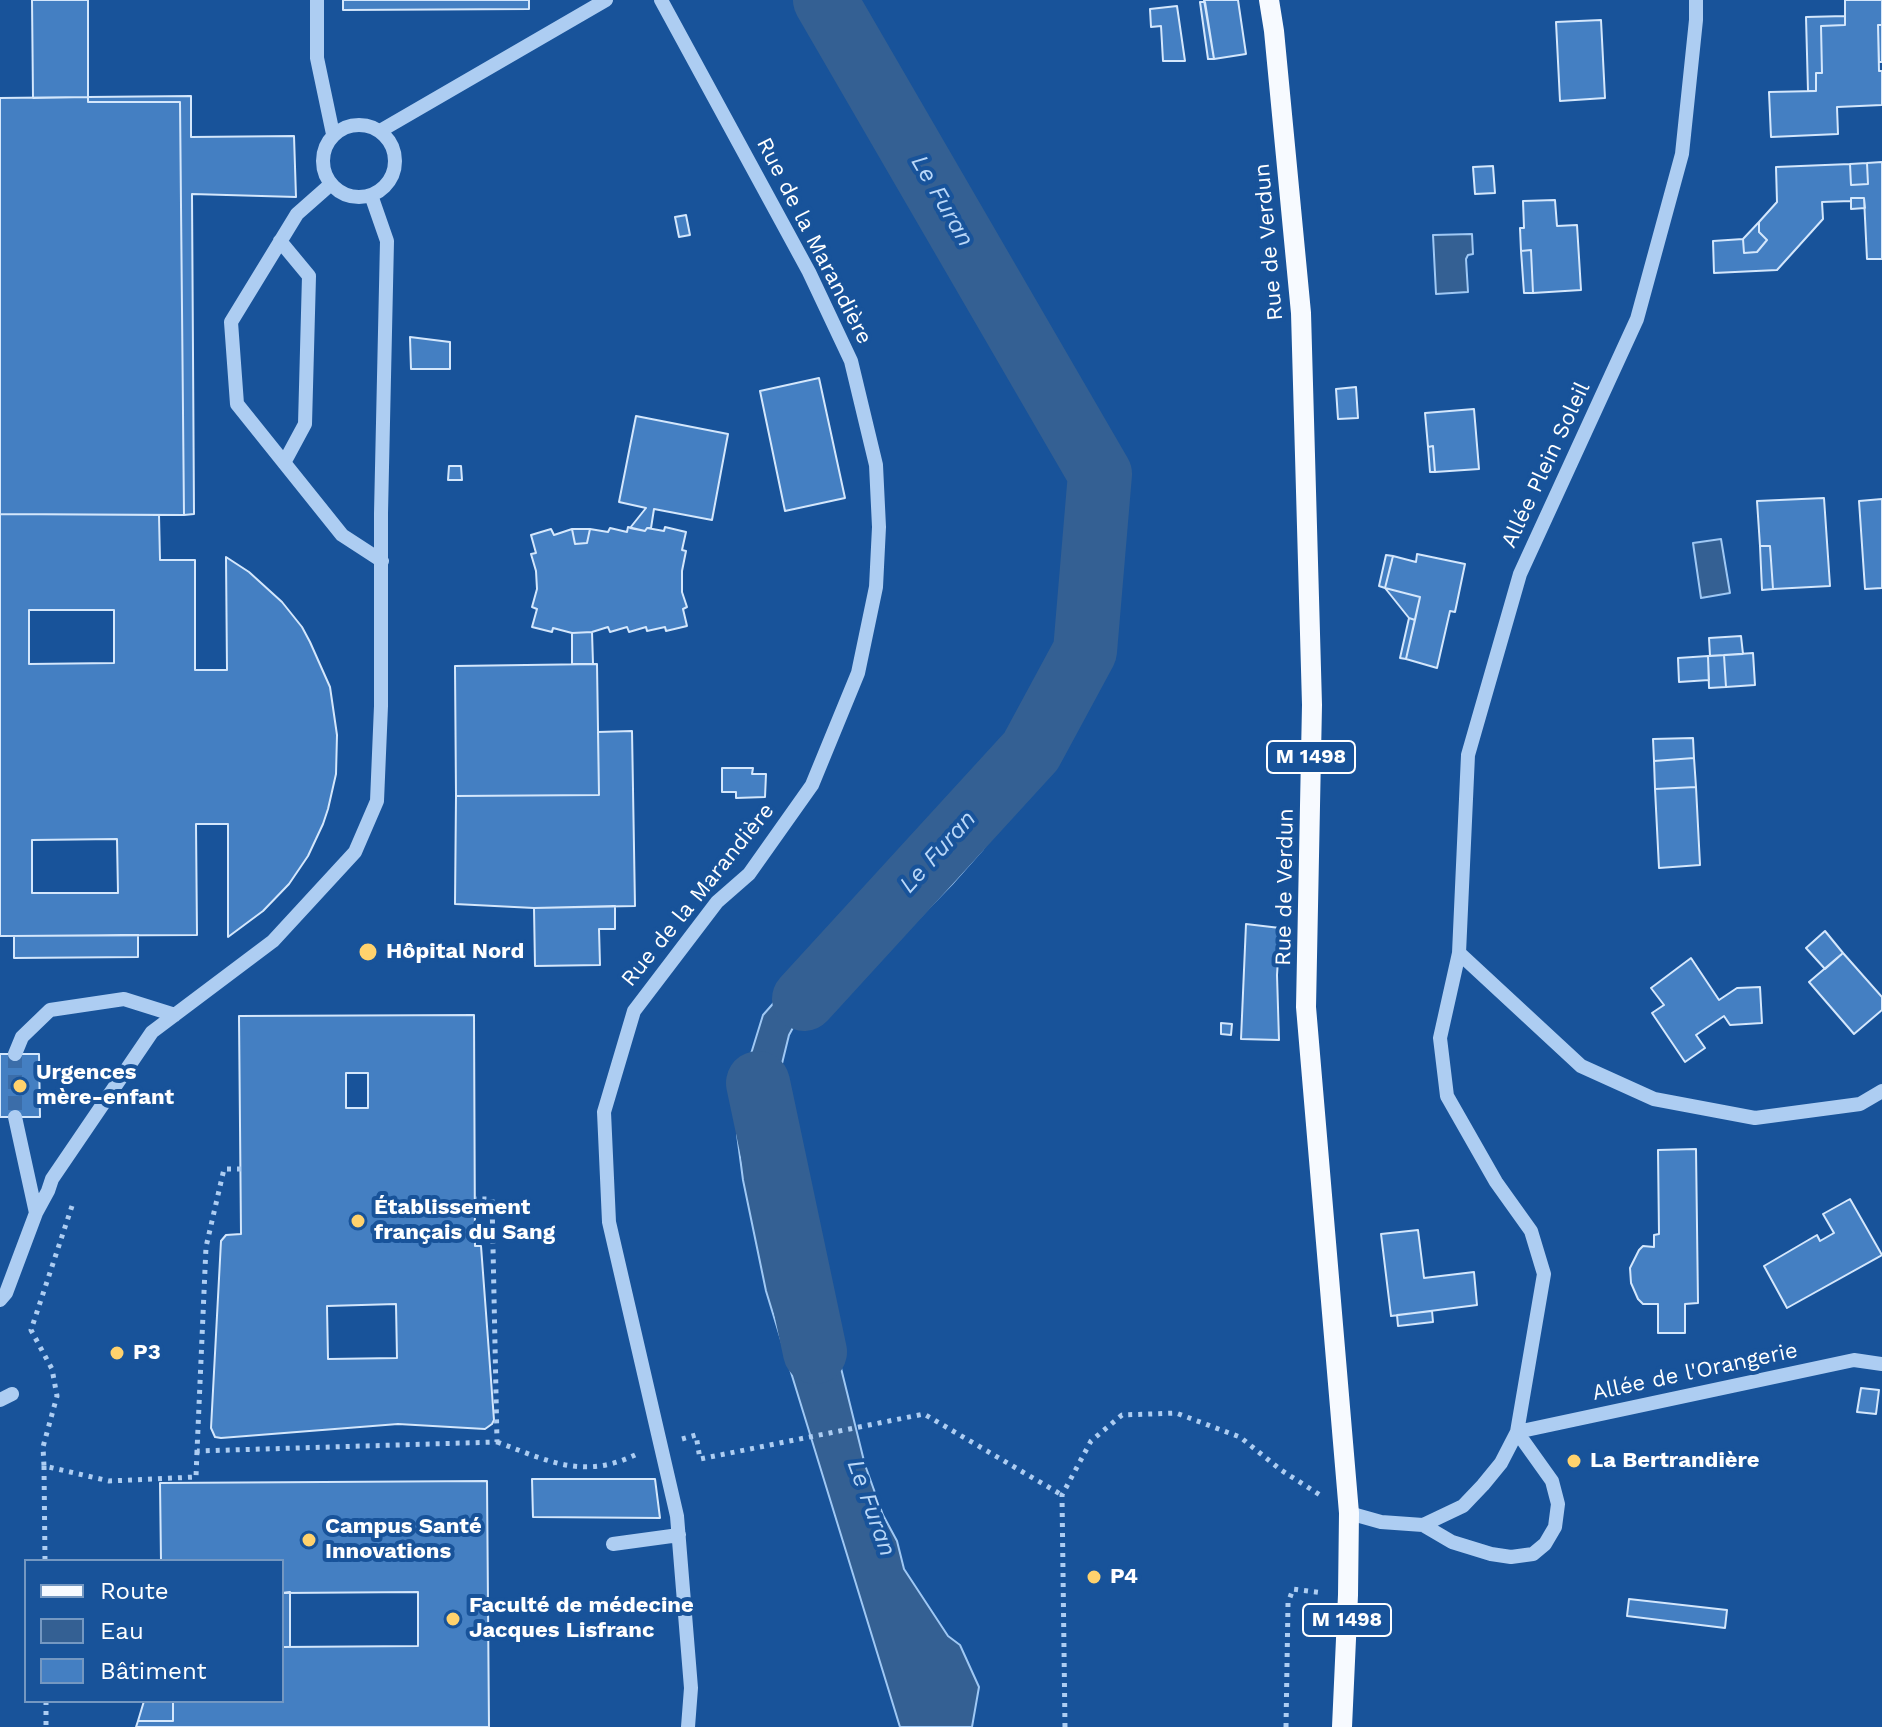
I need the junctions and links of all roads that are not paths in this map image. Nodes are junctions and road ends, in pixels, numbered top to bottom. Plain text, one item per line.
1 (317, 0) edge
2 (606, 0) edge
3 (661, 0) edge
4 (1269, 0) edge
5 (1696, 0) edge
6 (380, 131) junction
7 (333, 134) junction
8 (331, 184) junction
9 (371, 195) junction
10 (280, 241) junction
11 (284, 463) junction
12 (382, 561) junction
13 (1459, 953) junction
14 (175, 1015) junction
15 (15, 1054) tunnel mouth
16 (1882, 1091) edge
17 (15, 1117) tunnel mouth
18 (36, 1213) junction
19 (0, 1300) edge
20 (1882, 1364) edge
21 (1517, 1432) junction
22 (1349, 1513) junction
23 (1423, 1525) junction
24 (679, 1535) junction
25 (613, 1544) dead end
26 (688, 1727) edge
27 (1342, 1727) edge

1 - 7 street
2 - 6 street
3 - 24 street, Rue de la Marandière
4 - 22 main road, Rue de Verdun / M 1498
5 - 13 street, Allée Plein Soleil
6 - 7 street
6 - 9 street
7 - 8 street
8 - 9 street
8 - 10 street
9 - 12 street
10 - 11 street
10 - 11 street
11 - 12 street
12 - 14 street
13 - 16 street
13 - 21 street, Allée Plein Soleil
14 - 15 street
14 - 18 street
17 - 18 street
18 - 19 street
20 - 21 street, Allée de l'Orangerie
21 - 23 street, Allée Plein Soleil
21 - 23 street
22 - 23 street, Allée Plein Soleil
22 - 27 main road, Rue de Verdun / M 1498
24 - 25 street
24 - 26 street, Rue de la Marandière

